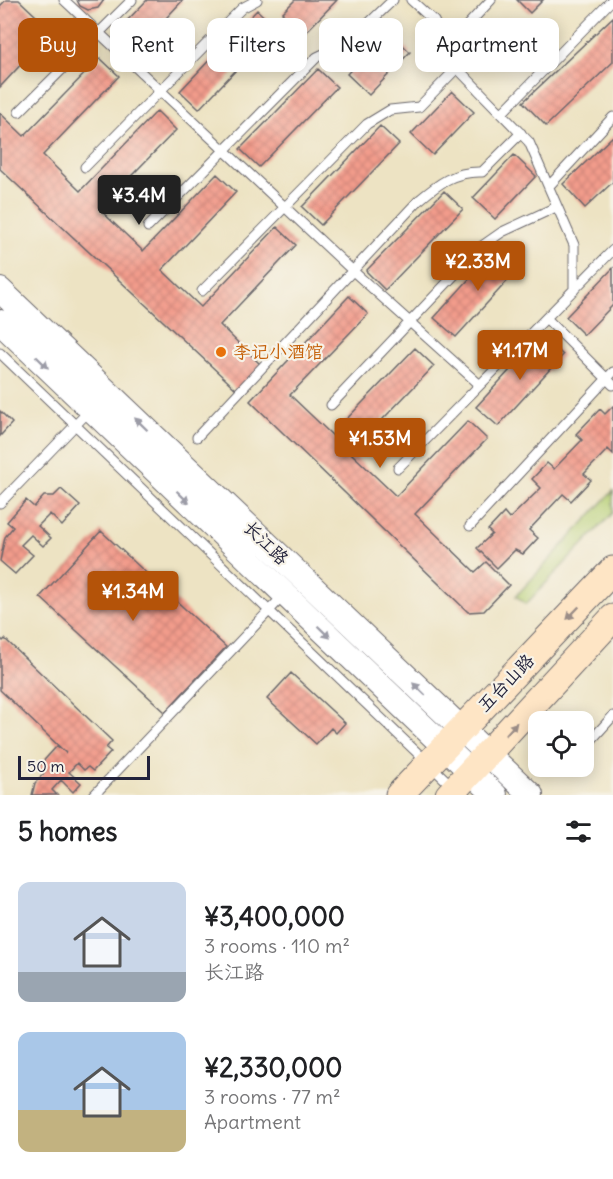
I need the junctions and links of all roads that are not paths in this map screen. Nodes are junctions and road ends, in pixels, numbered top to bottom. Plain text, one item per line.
1 (64, 0) edge
2 (132, 0) edge
3 (257, 0) edge
4 (393, 0) edge
5 (411, 0) edge
6 (491, 0) edge
7 (612, 0) edge
8 (431, 18) edge
9 (474, 18) edge
10 (99, 33) junction
11 (453, 72) edge
12 (461, 72) edge
13 (161, 90) junction
14 (19, 112) dead end
15 (502, 113) junction
16 (613, 117) edge
17 (521, 133) junction
18 (224, 150) junction
19 (85, 167) dead end
20 (549, 186) junction
21 (285, 207) junction
22 (556, 207) junction
23 (148, 226) dead end
24 (613, 250) edge
25 (353, 271) junction
26 (0, 290) edge
27 (574, 290) junction
28 (202, 291) dead end
29 (546, 318) junction
30 (411, 321) junction
31 (0, 322) edge
32 (0, 353) edge
33 (611, 378) edge
34 (480, 385) junction
35 (332, 405) dead end
36 (91, 409) junction
37 (197, 437) dead end
38 (398, 468) dead end
39 (0, 503) edge
40 (470, 526) dead end
41 (613, 570) edge
42 (277, 602) junction
43 (613, 618) edge
44 (613, 716) edge
45 (594, 737) edge
46 (445, 747) junction
47 (465, 777) edge
48 (94, 795) edge
49 (399, 795) edge
50 (495, 795) edge
51 (531, 795) edge

1 - 10 lane
2 - 10 lane
3 - 13 lane
4 - 18 lane
5 - 8 lane
6 - 9 lane
7 - 15 lane
10 - 13 lane
10 - 14 lane
11 - 21 lane
12 - 15 lane
13 - 18 lane
13 - 19 lane
15 - 17 lane
16 - 20 lane
17 - 20 lane
17 - 25 lane
18 - 21 lane
18 - 23 lane
20 - 22 lane
21 - 25 lane
21 - 28 lane
22 - 27 lane
22 - 30 lane
24 - 27 lane
25 - 30 lane
25 - 37 lane
26 - 36 street, 长江路
27 - 29 lane
29 - 33 lane
29 - 34 lane
30 - 34 lane
30 - 35 lane
31 -> 36 street, 长江路
32 - 36 lane
33 - 40 lane
34 - 38 lane
36 - 39 lane
36 - 42 street, 长江路
46 -> 36 street, 长江路
41 -> 46 main road, 五台山路
42 - 46 street, 长江路
42 - 48 lane
47 -> 43 main road, 五台山路
44 - 45 lane
46 - 47 street, 长江路
46 - 49 main road, 五台山路
47 - 50 street, 长江路
47 - 51 street, 长江路

